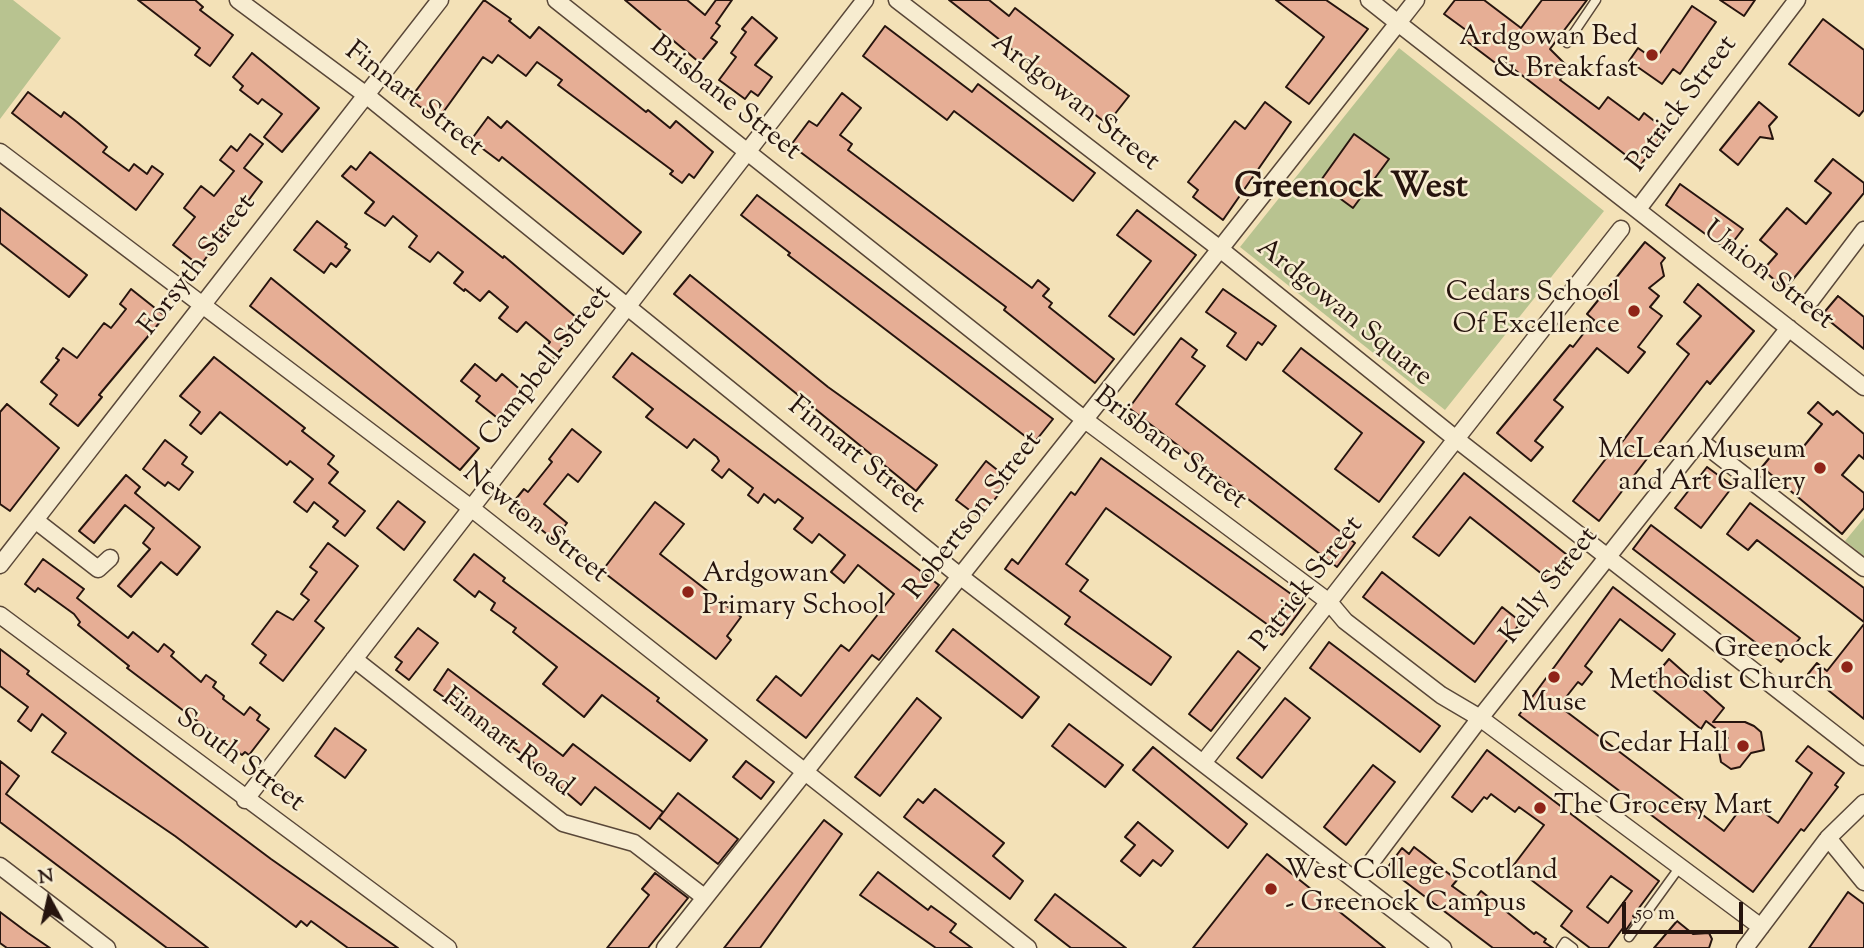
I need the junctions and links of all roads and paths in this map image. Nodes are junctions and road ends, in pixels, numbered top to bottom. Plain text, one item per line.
1 (238, 0) edge
2 (440, 0) edge
3 (556, 0) edge
4 (865, 0) edge
5 (897, 0) edge
6 (1369, 0) edge
7 (1416, 0) edge
8 (1596, 0) edge
9 (1797, 0) edge
10 (1398, 23) junction
11 (1567, 43) dead end
12 (366, 95) junction
13 (748, 151) junction
14 (0, 152) edge
15 (1638, 209) junction
16 (1621, 229) dead end
17 (1864, 230) edge
18 (1220, 249) junction
19 (1811, 300) dead end
20 (628, 306) junction
21 (201, 307) junction
22 (1789, 328) junction
23 (1864, 387) edge
24 (1085, 420) junction
25 (1456, 439) junction
26 (1700, 441) junction
27 (471, 509) junction
28 (35, 520) junction
29 (1608, 557) junction
30 (110, 558) dead end
31 (0, 565) edge
32 (1864, 568) edge
33 (961, 577) junction
34 (1329, 602) junction
35 (0, 615) edge
36 (354, 659) junction
37 (1480, 718) junction
38 (1864, 757) edge
39 (1203, 764) junction
40 (806, 773) junction
41 (245, 800) junction
42 (1864, 803) edge
43 (1828, 838) junction
44 (0, 866) edge
45 (1679, 868) junction
46 (1357, 881) junction
47 (1864, 882) edge
48 (704, 897) junction
49 (1761, 927) junction
50 (1629, 937) dead end
51 (107, 948) edge
52 (449, 948) edge
53 (666, 948) edge
54 (1028, 948) edge
55 (1443, 948) edge
56 (1560, 948) edge
57 (1573, 948) edge
58 (1745, 948) edge

1 - 12 street, Finnart Street
2 - 12 street, Forsyth Street
3 - 13 street, Brisbane Street
4 - 13 street, Campbell Street
5 - 18 street, Ardgowan Street
6 - 10 street
7 - 10 street
8 - 11 lane
9 - 15 street, Patrick Street
10 - 15 street
10 - 18 street, Ardgowan Square
12 - 20 street, Finnart Street
12 - 21 street, Forsyth Street
13 - 20 street, Campbell Street
13 - 24 street, Brisbane Street
14 - 21 street, Newton Street
15 - 22 street, Union Street
16 - 25 street
17 - 19 street
18 - 24 street, Robertson Street
18 - 25 street, Ardgowan Square
20 - 27 street, Campbell Street
20 - 33 street, Finnart Street
21 - 27 street, Newton Street
21 - 28 street, Forsyth Street
22 - 23 street, Union Street
22 - 26 street, Kelly Street
24 - 33 street, Robertson Street
24 - 34 street, Brisbane Street
25 - 29 street
25 - 34 street, Patrick Street
26 - 29 street, Kelly Street
26 - 32 street
27 - 36 street, Campbell Street
27 - 40 street, Newton Street
28 - 30 street
28 - 31 street, Forsyth Street
29 - 37 street, Kelly Street
29 - 38 street
33 - 39 street, Finnart Street
33 - 40 street, Robertson Street
34 - 37 street, Brisbane Street
34 - 39 street, Patrick Street
35 - 41 street, South Street
36 - 41 street, Campbell Street
36 - 48 street, Finnart Road
37 - 45 street, Brisbane Street
37 - 46 street, Kelly Street
39 - 46 street, Finnart Street
40 - 48 street, Robertson Street
40 - 54 street, Newton Street
41 - 52 street, South Street
42 - 43 street
43 - 47 street
43 - 49 street
44 - 51 street
45 - 49 street, Brisbane Street
45 - 50 lane
46 - 55 street, Finnart Street
48 - 53 street, Robertson Street
49 - 58 street
56 - 57 lane

